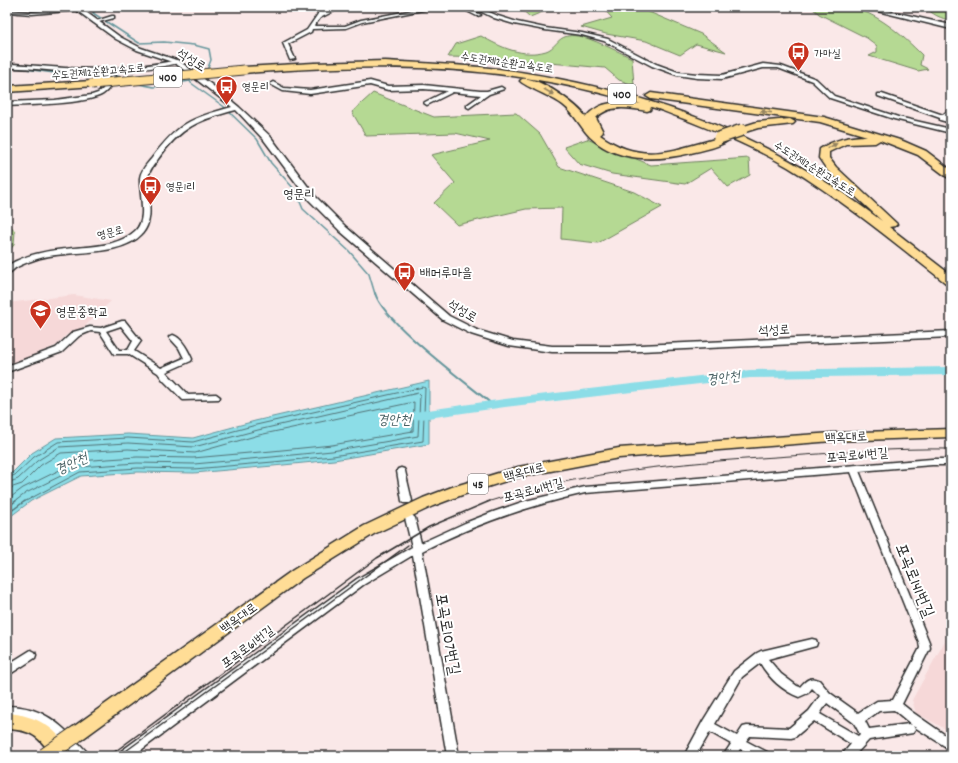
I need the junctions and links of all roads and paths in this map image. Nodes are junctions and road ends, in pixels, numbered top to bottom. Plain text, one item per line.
1 (320, 7) edge
2 (340, 7) edge
3 (436, 7) edge
4 (461, 7) edge
5 (474, 7) edge
6 (864, 7) edge
7 (76, 8) edge
8 (7, 10) edge
9 (112, 17) dead end
10 (318, 17) junction
11 (496, 17) junction
12 (98, 21) junction
13 (951, 27) edge
14 (311, 28) junction
15 (292, 59) dead end
16 (7, 62) edge
17 (177, 62) junction
18 (16, 65) junction
19 (7, 66) edge
20 (244, 68) junction
21 (472, 68) junction
22 (112, 76) dead end
23 (92, 83) junction
24 (273, 84) dead end
25 (7, 86) edge
26 (7, 89) edge
27 (501, 89) dead end
28 (452, 90) junction
29 (487, 93) junction
30 (636, 94) junction
31 (880, 95) dead end
32 (427, 103) dead end
33 (7, 104) edge
34 (469, 106) dead end
35 (234, 109) junction
36 (951, 110) edge
37 (944, 117) junction
38 (692, 118) junction
39 (951, 121) edge
40 (924, 125) junction
41 (951, 127) edge
42 (744, 131) junction
43 (951, 131) edge
44 (721, 139) junction
45 (886, 141) junction
46 (900, 143) junction
47 (951, 175) edge
48 (951, 179) edge
49 (931, 260) junction
50 (7, 270) edge
51 (951, 276) edge
52 (951, 281) edge
53 (102, 330) junction
54 (951, 334) edge
55 (173, 337) dead end
56 (130, 352) junction
57 (7, 369) edge
58 (161, 371) junction
59 (216, 397) dead end
60 (951, 433) edge
61 (951, 462) edge
62 (854, 469) junction
63 (401, 471) dead end
64 (407, 501) dead end
65 (410, 518) dead end
66 (417, 548) junction
67 (812, 643) dead end
68 (31, 655) dead end
69 (761, 656) junction
70 (7, 671) edge
71 (826, 696) junction
72 (896, 705) junction
73 (7, 711) edge
74 (813, 715) junction
75 (858, 719) junction
76 (7, 721) edge
77 (707, 725) junction
78 (909, 729) dead end
79 (862, 739) junction
80 (738, 742) junction
81 (951, 745) edge
82 (45, 756) edge
83 (63, 756) edge
84 (83, 756) edge
85 (124, 756) edge
86 (453, 756) edge
87 (690, 756) edge
88 (729, 756) edge
89 (763, 756) edge
90 (847, 756) edge

1 - 10 street
2 - 10 street
3 - 14 street
4 - 11 street
5 - 11 street
6 - 13 main road
7 - 8 street
7 - 12 street, 석성로
9 - 12 street
10 - 14 street
11 - 40 street
12 - 17 street, 석성로
14 - 15 street
16 - 18 street
17 - 18 street
17 - 35 street, 석성로
18 - 19 street
20 - 21 highway, 수도권제2순환고속도로 / 400
20 - 23 highway, 수도권제2순환고속도로 / 400, bridge
20 - 30 highway, 수도권제2순환고속도로 / 400
21 - 38 highway, 수도권제2순환고속도로 / 400
21 -> 44 highway
22 - 33 street
23 - 25 highway, 수도권제2순환고속도로 / 400
23 - 26 highway, 수도권제2순환고속도로 / 400
24 - 28 street
27 - 29 street
28 - 29 street
28 - 32 street
29 - 34 street
46 -> 30 highway
30 - 49 highway, 수도권제2순환고속도로 / 400
31 - 37 street
35 - 50 street, 영문로
35 - 54 street, 석성로
36 - 37 street
37 - 39 street
38 - 44 highway
38 - 52 highway, 수도권제2순환고속도로 / 400
40 - 41 street
40 - 43 street
42 - 44 highway
42 - 45 highway
42 - 46 highway
45 - 48 highway
49 -> 45 highway
46 - 47 highway
49 - 51 highway, 수도권제2순환고속도로 / 400
53 - 56 street
53 - 56 street
53 - 57 street
55 - 58 street
56 - 58 street
58 - 59 street
60 - 82 main road, 백옥대로 / 45, bridge
61 - 62 street, 포곡로61번길
62 - 66 street, 포곡로61번길
62 - 72 street, 포곡로141번길
63 - 64 street
65 - 66 street, 포곡로107번길
66 - 85 street, 포곡로61번길
66 - 86 street, 포곡로107번길
67 - 69 street
68 - 70 street
69 - 71 street
69 - 77 street
71 - 74 street
71 - 75 street
72 - 75 street
72 - 81 street
73 - 84 street
74 - 79 street
74 - 80 street
75 - 79 street
76 - 83 main road
77 - 80 street
77 - 87 street
78 - 79 street
79 - 90 street
80 - 88 street
80 - 89 street

